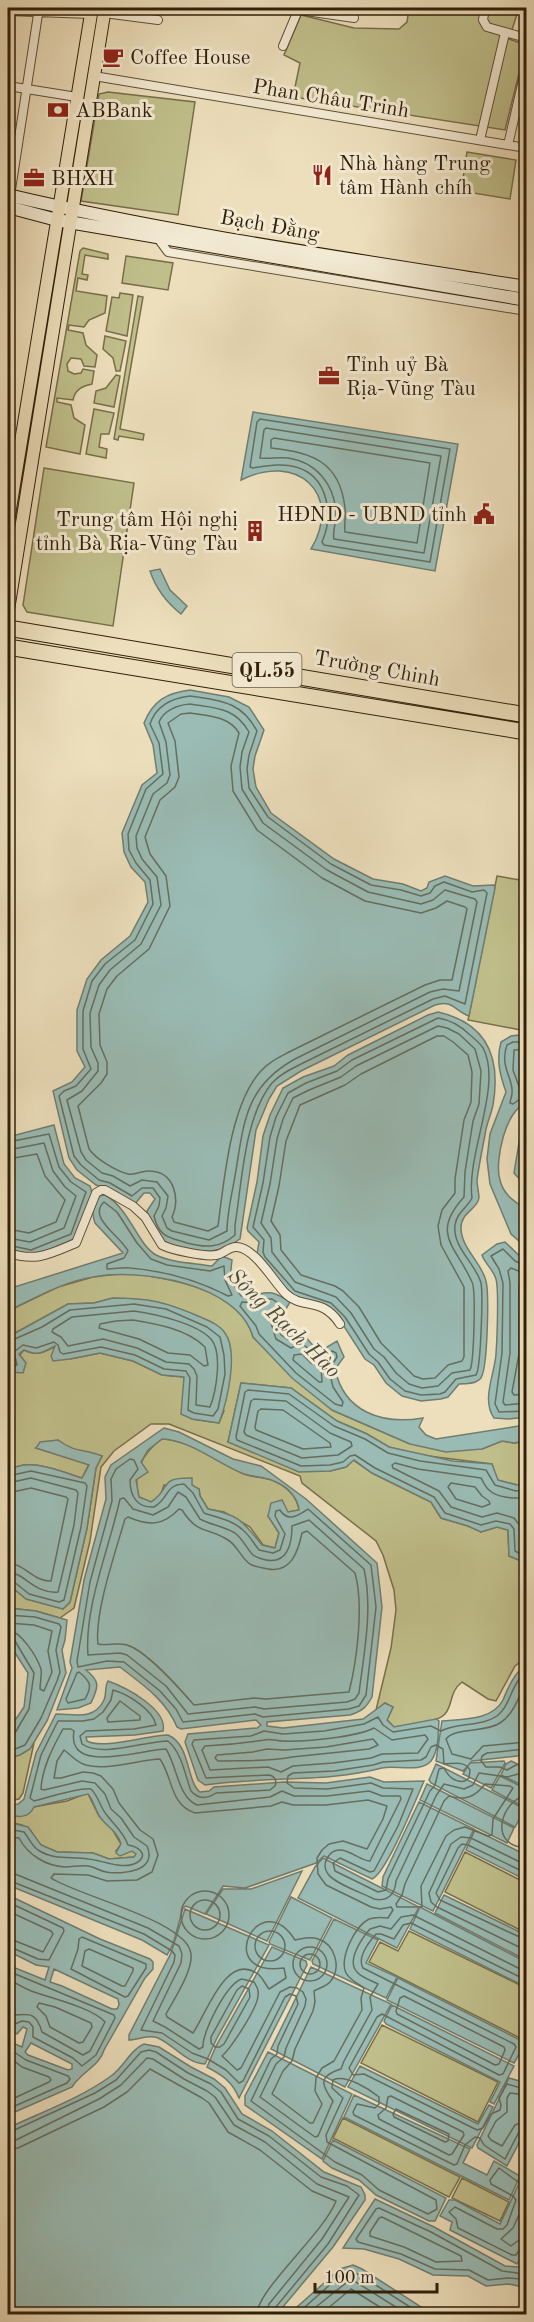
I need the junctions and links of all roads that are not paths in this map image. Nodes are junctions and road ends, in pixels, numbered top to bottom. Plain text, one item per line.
1 (485, 8) edge
2 (299, 9) edge
3 (8, 10) edge
4 (38, 10) edge
5 (104, 10) edge
6 (91, 11) edge
7 (354, 18) dead end
8 (158, 20) dead end
9 (505, 33) junction
10 (526, 38) edge
11 (283, 46) dead end
12 (526, 67) edge
13 (94, 76) junction
14 (8, 86) edge
15 (26, 89) junction
16 (77, 98) junction
17 (480, 141) junction
18 (508, 145) junction
19 (526, 148) edge
20 (8, 199) edge
21 (58, 214) junction
22 (72, 216) junction
23 (157, 237) junction
24 (352, 265) junction
25 (526, 287) edge
26 (526, 300) edge
27 (526, 311) edge
28 (18, 454) junction
29 (33, 457) junction
30 (8, 521) edge
31 (8, 610) edge
32 (8, 627) edge
33 (8, 647) edge
34 (212, 661) junction
35 (209, 679) junction
36 (526, 715) edge
37 (526, 732) edge
38 (8, 1253) edge
39 (340, 1324) dead end

1 - 9 street
2 - 7 street
2 - 11 street
3 - 4 street
4 - 6 street
4 - 15 street
5 - 8 street
5 - 13 main road
6 - 16 main road
9 - 10 street
9 - 17 street
12 - 18 street
13 - 17 street, Phan Châu Trinh
13 - 22 main road
14 - 15 street
15 - 16 street
15 - 20 street
16 - 21 main road
17 - 18 street, Phan Châu Trinh
18 - 19 street, Phan Châu Trinh
20 - 21 street, Bạch Đằng
21 - 22 street, Bạch Đằng
21 - 28 main road
22 - 23 street, Bạch Đằng
22 - 24 street, Bạch Đằng
22 - 29 main road
23 - 24 street, Bạch Đằng
23 - 27 street, Bạch Đằng
24 - 25 street, Bạch Đằng
24 - 26 street, Bạch Đằng
28 - 29 main road
28 - 30 main road
29 - 31 main road
32 - 34 highway, Trường Chinh / QL.55
33 - 35 highway, Trường Chinh / QL.55
34 - 35 highway
34 - 36 highway, Trường Chinh / QL.55
35 - 37 highway, Trường Chinh / QL.55
38 - 39 street

